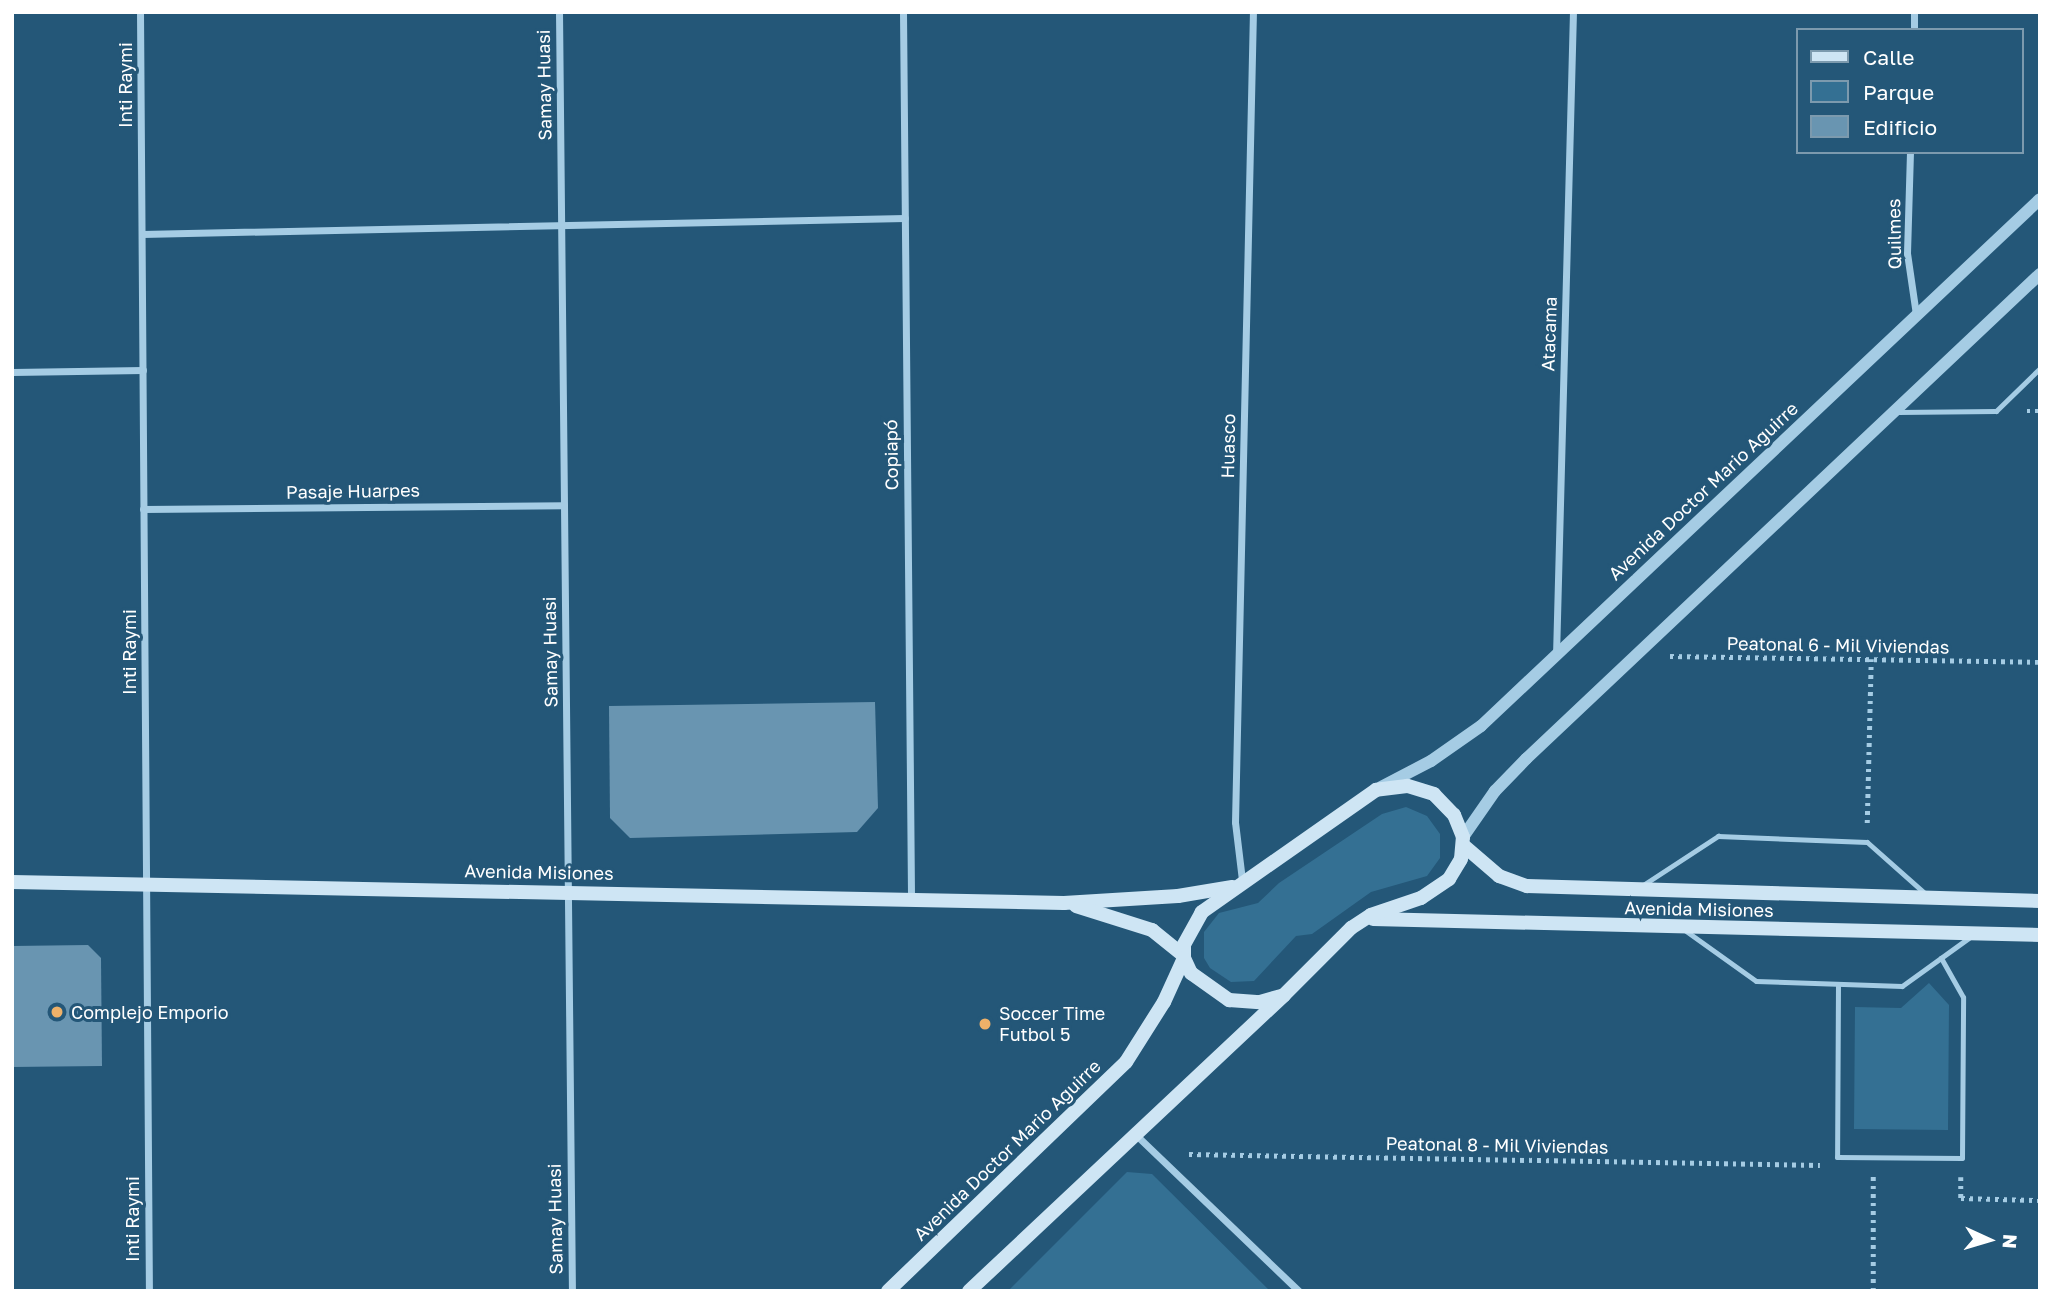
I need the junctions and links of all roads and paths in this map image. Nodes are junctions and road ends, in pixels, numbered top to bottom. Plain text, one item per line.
1 (140, 12) edge
2 (559, 12) edge
3 (903, 12) edge
4 (1254, 12) edge
5 (1573, 12) edge
6 (1910, 154) edge
7 (2040, 199) edge
8 (905, 218) junction
9 (561, 225) junction
10 (142, 234) junction
11 (2040, 274) edge
12 (1916, 315) junction
13 (2040, 368) edge
14 (143, 370) junction
15 (12, 372) edge
16 (1895, 412) junction
17 (564, 505) junction
18 (143, 509) junction
19 (1636, 656) junction
20 (1556, 657) junction
21 (1871, 660) junction
22 (2040, 662) edge
23 (1376, 790) junction
24 (1463, 841) junction
25 (1867, 842) junction
26 (12, 882) edge
27 (146, 883) junction
28 (1237, 884) junction
29 (568, 892) junction
30 (1634, 892) junction
31 (911, 897) junction
32 (1932, 900) junction
33 (2040, 901) edge
34 (1065, 903) junction
35 (1358, 922) junction
36 (1680, 927) junction
37 (1976, 933) junction
38 (2040, 934) edge
39 (1183, 956) junction
40 (1941, 958) junction
41 (1838, 984) junction
42 (1284, 995) junction
43 (1133, 1133) junction
44 (1154, 1153) junction
45 (1836, 1157) junction
46 (1873, 1157) junction
47 (1962, 1158) junction
48 (2040, 1200) edge
49 (149, 1291) edge
50 (572, 1291) edge
51 (888, 1291) edge
52 (970, 1291) edge
53 (1299, 1291) edge
54 (1872, 1291) edge

1 - 10 street, Inti Raymi
2 - 9 street, Samay Huasi
3 - 8 street, Copiapó
4 - 28 street, Huasco
5 - 20 street, Atacama
6 - 12 street, Quilmes
7 - 12 street, Avenida Doctor Mario Aguirre
8 - 9 street
8 - 31 street, Copiapó
9 - 10 street
9 - 17 street, Samay Huasi
10 - 14 street, Inti Raymi
11 - 16 street
12 - 20 street, Avenida Doctor Mario Aguirre
13 - 16 lane
14 - 15 street
14 - 18 street, Inti Raymi
16 - 19 street
17 - 18 street, Pasaje Huarpes
17 - 29 street, Samay Huasi
18 - 27 street, Inti Raymi
19 - 21 path, Peatonal 6 - Mil Viviendas
19 - 24 street
20 - 23 street, Avenida Doctor Mario Aguirre
21 - 22 path, Peatonal 6 - Mil Viviendas
21 - 25 path
23 - 24 main road
23 - 28 main road
24 - 30 main road, Avenida Misiones
24 - 35 main road
25 - 30 lane
25 - 32 lane
26 - 27 main road, Avenida Misiones
27 - 29 main road, Avenida Misiones
27 - 49 street, Inti Raymi
28 - 34 main road, Avenida Misiones
28 - 39 main road, Avenida Doctor Mario Aguirre
29 - 31 main road, Avenida Misiones
29 - 50 street, Samay Huasi
30 - 32 main road, Avenida Misiones
31 - 34 main road, Avenida Misiones
32 - 33 main road, Avenida Misiones
34 - 39 main road, Avenida Misiones
35 - 36 main road, Avenida Misiones
35 - 42 main road
36 - 37 main road, Avenida Misiones
36 - 41 lane
37 - 38 main road, Avenida Misiones
37 - 40 lane
39 - 42 main road, Avenida Misiones
39 - 51 main road, Avenida Doctor Mario Aguirre
40 - 41 lane
40 - 47 lane
41 - 45 lane
42 - 43 main road
43 - 44 street
43 - 52 main road
44 - 45 path, Peatonal 8 - Mil Viviendas
44 - 53 street
45 - 46 lane
46 - 47 lane
46 - 54 path
47 - 48 path

